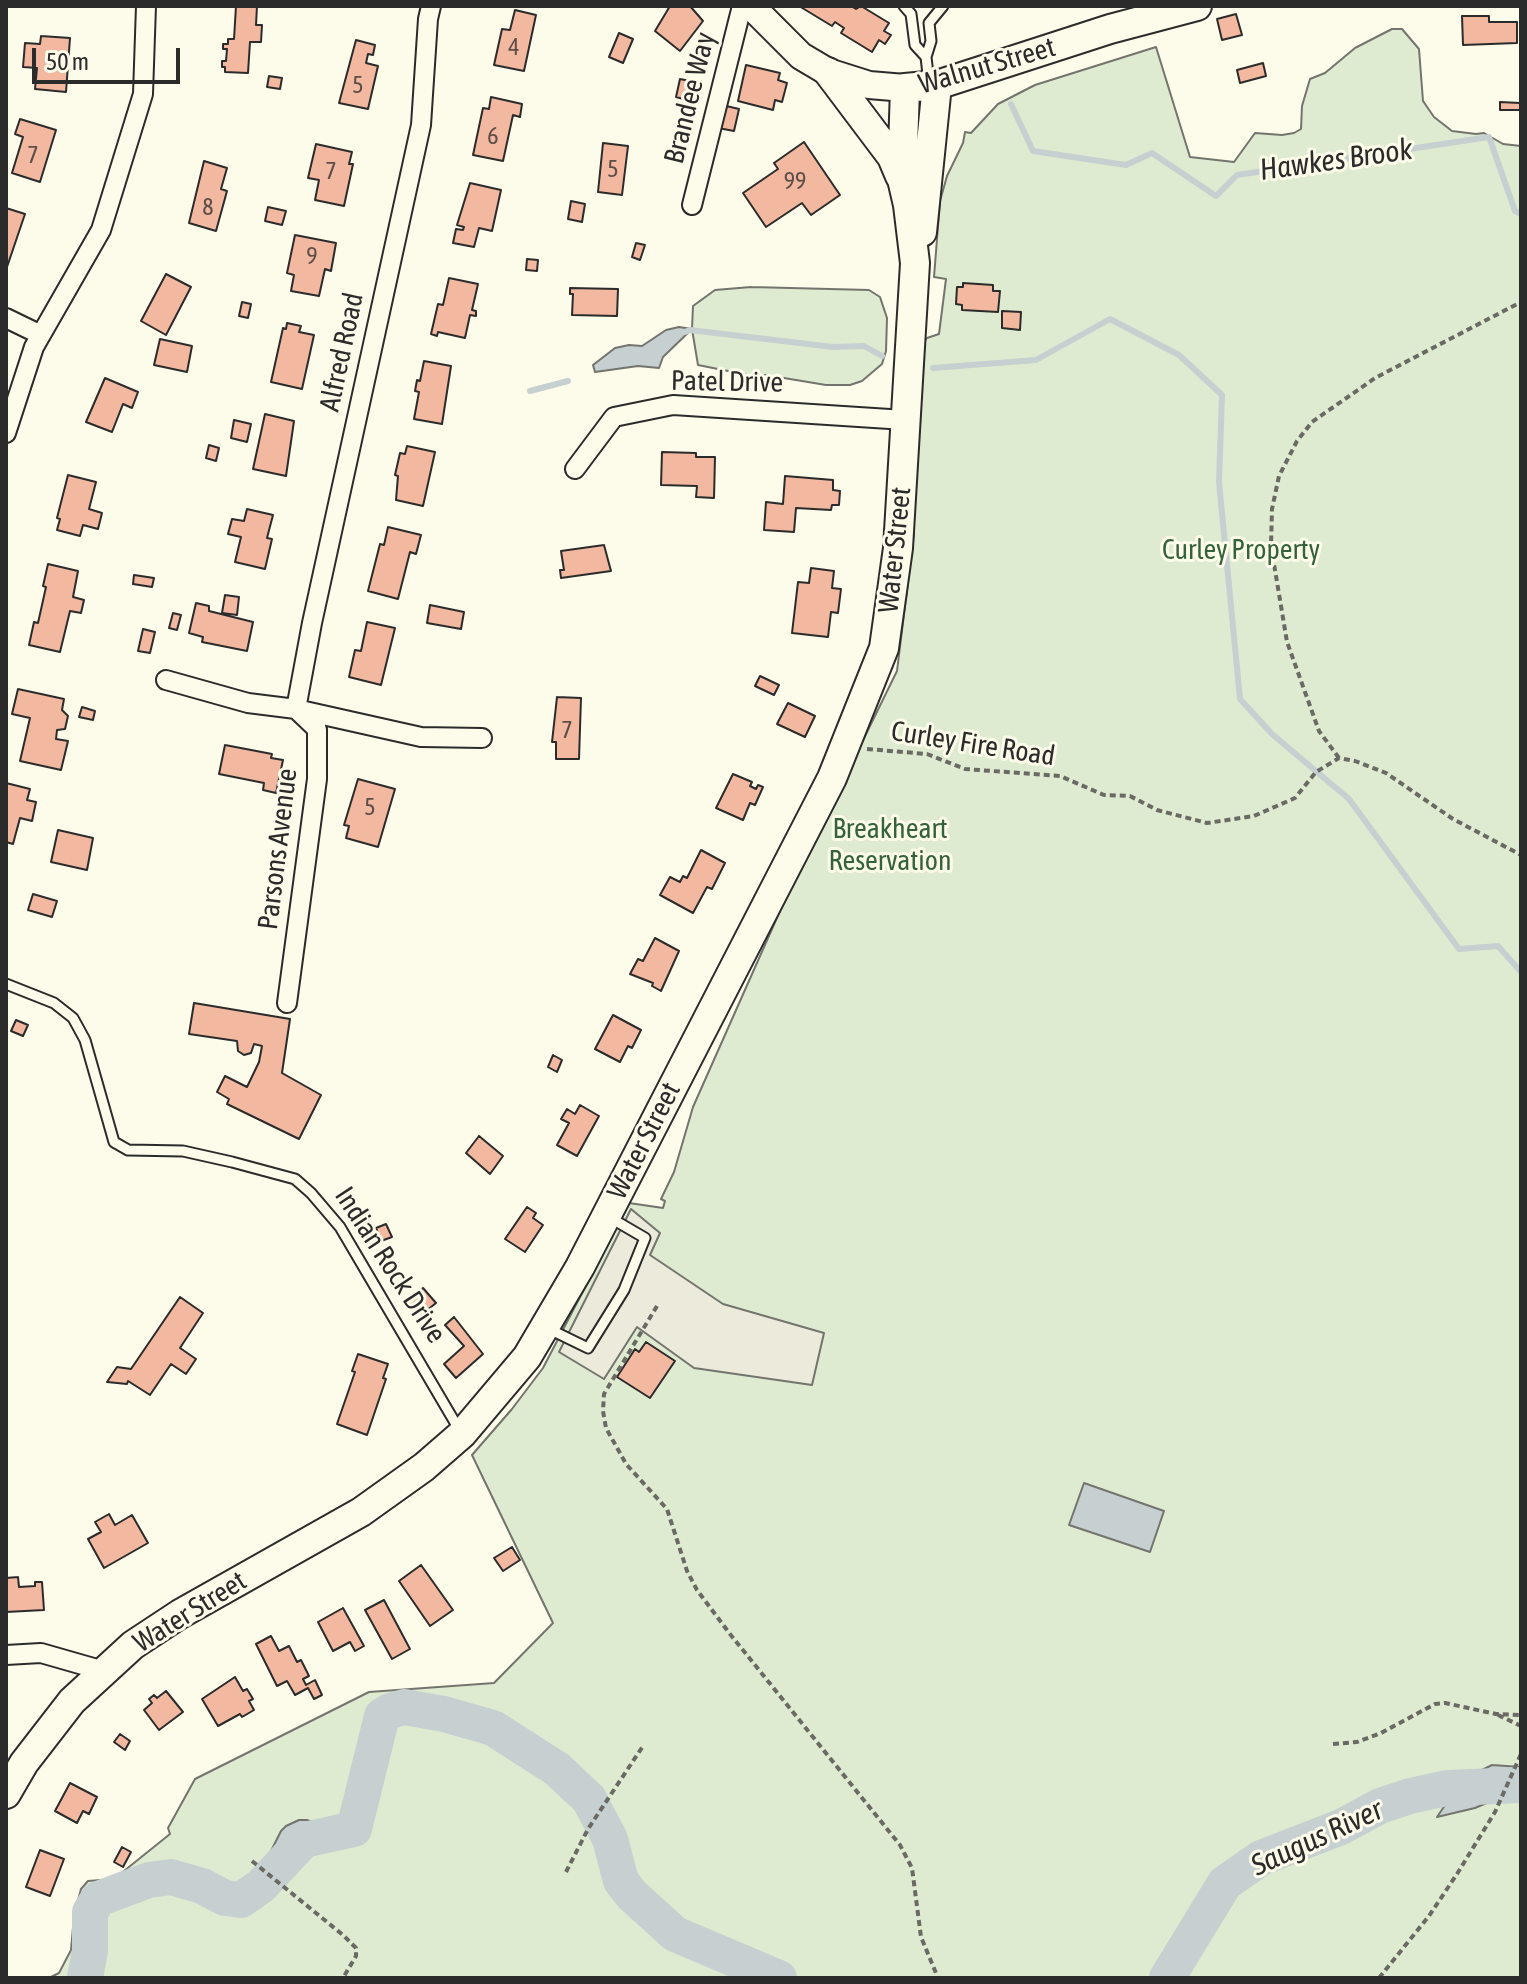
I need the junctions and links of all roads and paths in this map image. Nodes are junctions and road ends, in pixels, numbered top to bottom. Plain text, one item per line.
1 (146, 6) edge
2 (431, 6) edge
3 (904, 6) edge
4 (943, 6) edge
5 (1197, 6) edge
6 (756, 9) edge
7 (926, 57) junction
8 (828, 72) junction
9 (924, 87) junction
10 (902, 179) junction
11 (692, 205) dead end
12 (915, 263) junction
13 (1521, 302) edge
14 (6, 318) edge
15 (41, 335) junction
16 (905, 420) junction
17 (6, 433) edge
18 (575, 469) dead end
19 (166, 680) dead end
20 (296, 709) junction
21 (482, 738) dead end
22 (845, 746) junction
23 (1339, 758) junction
24 (1521, 855) edge
25 (6, 984) edge
26 (287, 1003) dead end
27 (607, 1215) junction
28 (657, 1306) dead end
29 (547, 1328) junction
30 (462, 1434) junction
31 (6, 1655) edge
32 (104, 1671) junction
33 (1496, 1714) junction
34 (1521, 1715) edge
35 (1521, 1726) edge
36 (1333, 1744) dead end
37 (643, 1746) dead end
38 (1520, 1756) edge
39 (6, 1794) edge
40 (252, 1861) dead end
41 (566, 1872) dead end
42 (343, 1978) edge
43 (938, 1978) edge
44 (1379, 1978) edge

1 - 15 street
2 - 20 street, Alfred Road
3 - 7 lane
4 - 7 lane
5 - 9 main road, Walnut Street
6 - 8 main road, Walnut Street
6 - 11 street, Brandee Way
7 - 9 lane
8 - 9 main road, Walnut Street
8 - 10 main road
9 - 10 main road, Water Street
9 - 12 main road, Water Street
10 - 12 main road, Water Street
12 - 16 main road, Water Street
13 - 23 path
14 - 15 street
15 - 17 street
16 - 18 street, Patel Drive
16 - 22 main road, Water Street
19 - 20 street
20 - 21 street
20 - 26 street, Parsons Avenue
22 - 23 path, Curley Fire Road
22 - 27 main road, Water Street
23 - 24 path
25 - 30 lane, Indian Rock Drive
27 - 29 main road, Water Street
27 - 29 lane
28 - 43 path
29 - 30 main road, Water Street
30 - 32 main road, Water Street
31 - 32 street
32 - 39 main road, Water Street
33 - 34 path
33 - 35 path
33 - 36 path
37 - 41 path
38 - 44 path
40 - 42 path

